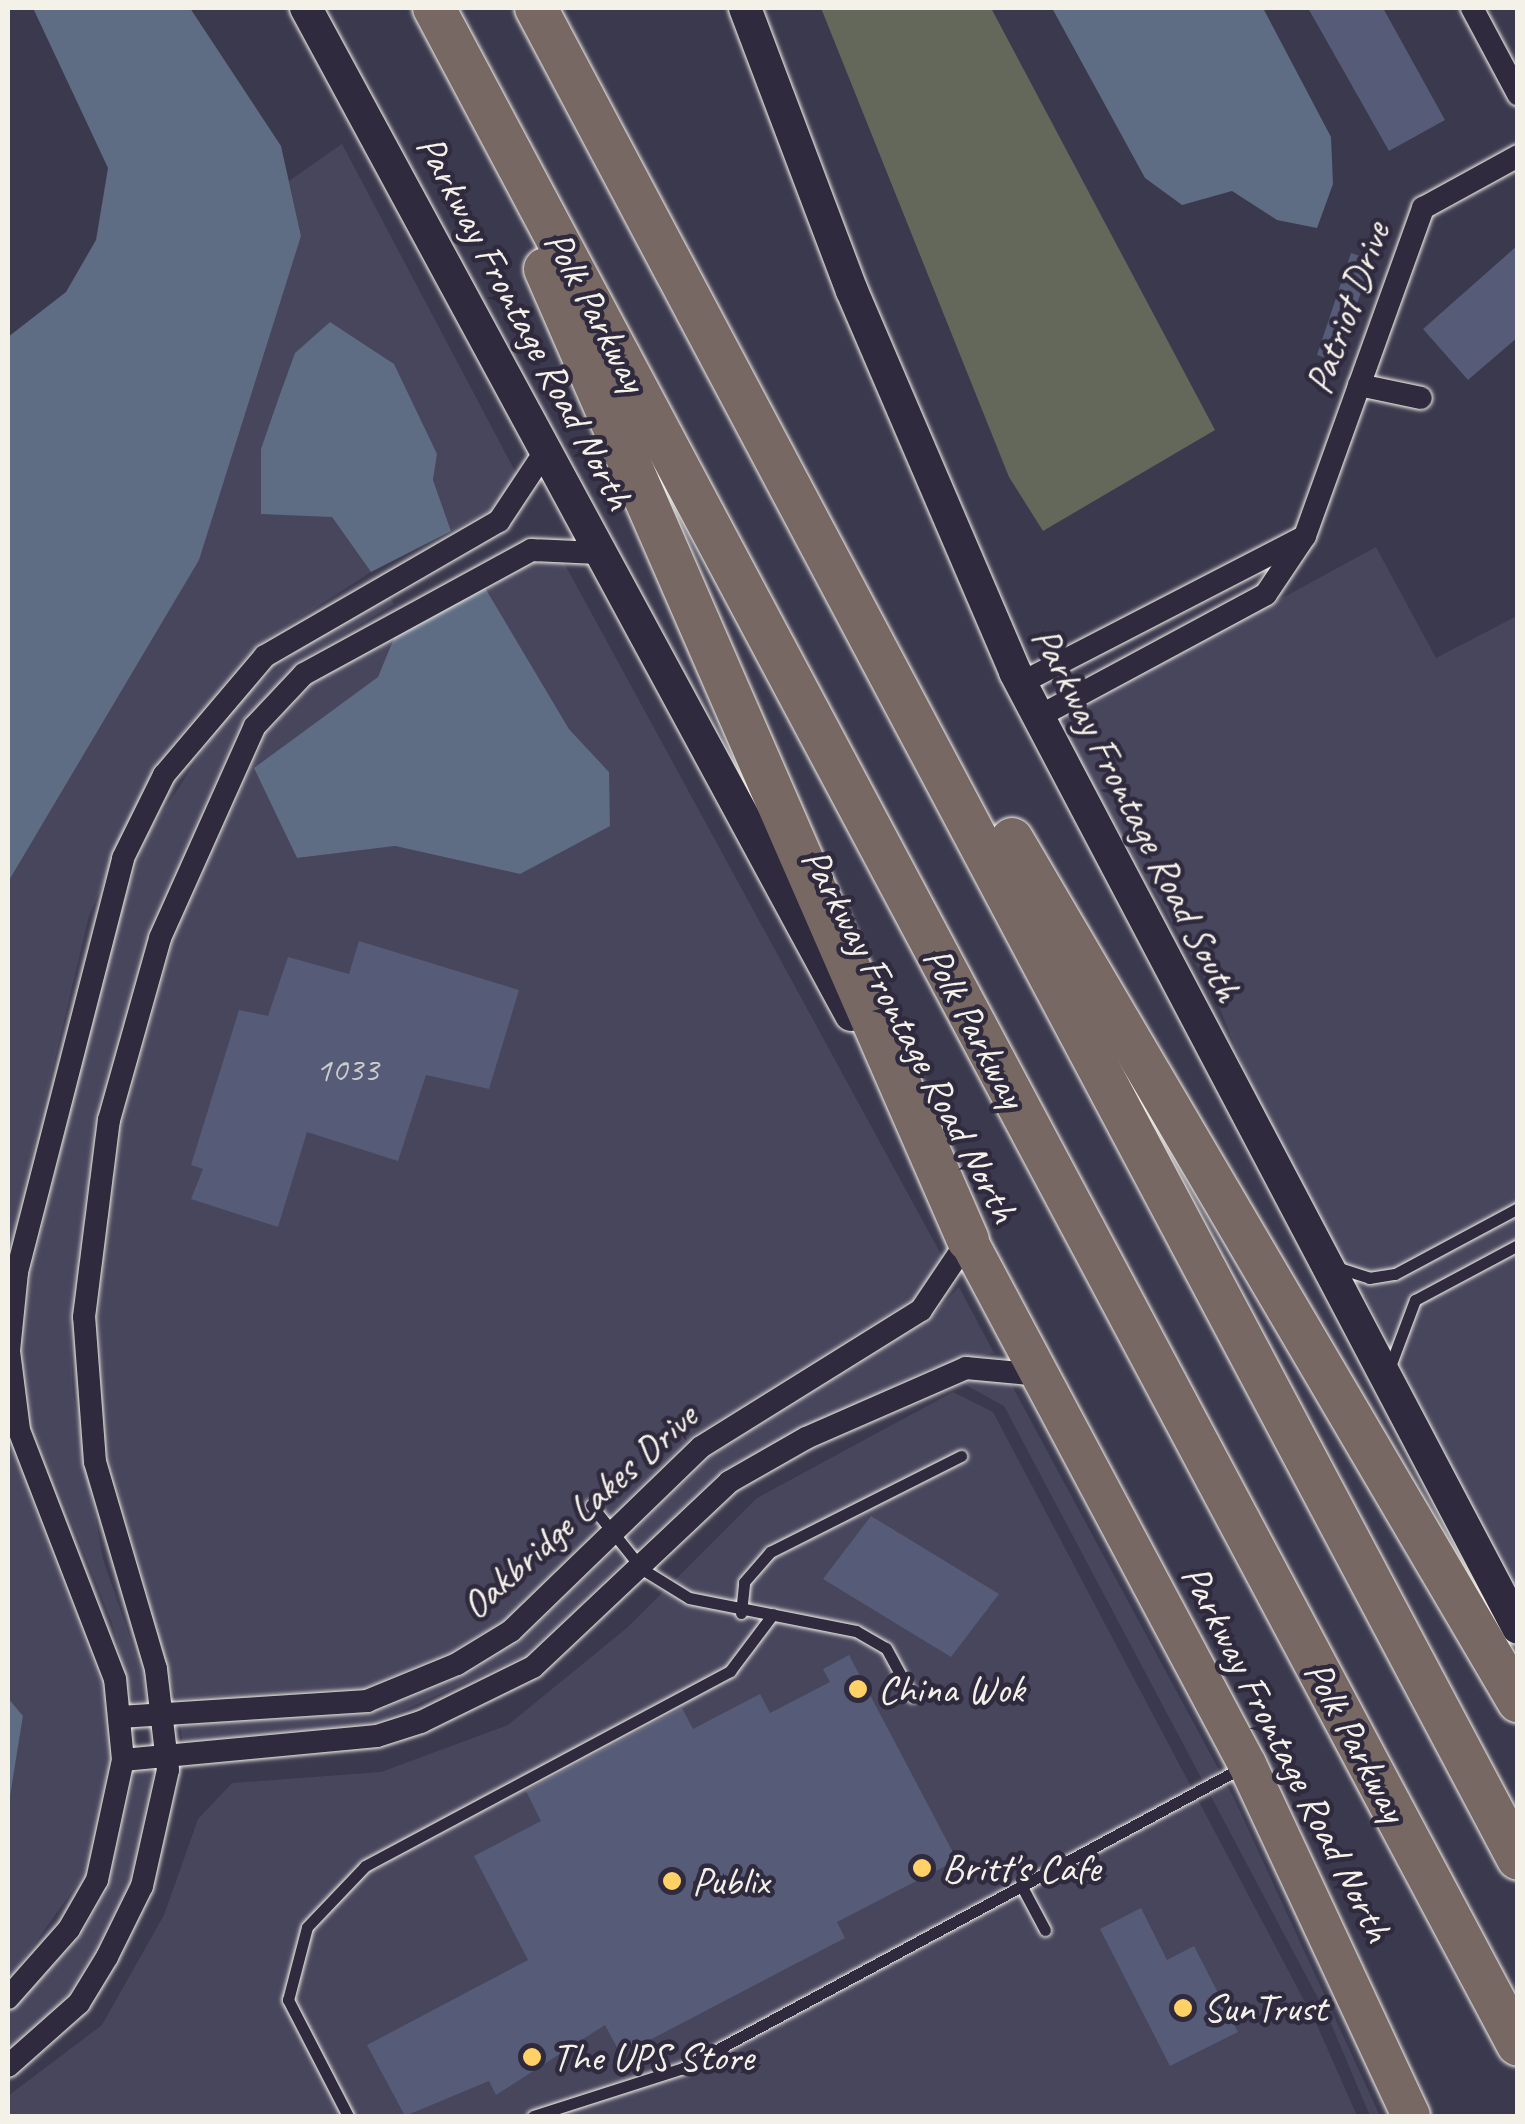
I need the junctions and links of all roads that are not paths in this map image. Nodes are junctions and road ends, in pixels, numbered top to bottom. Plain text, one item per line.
1 (306, 8) edge
2 (536, 8) edge
3 (745, 8) edge
4 (1472, 8) edge
5 (442, 22) edge
6 (1518, 94) edge
7 (1518, 156) edge
8 (732, 372) junction
9 (1360, 385) junction
10 (1422, 398) dead end
11 (544, 453) junction
12 (1305, 536) junction
13 (598, 553) junction
14 (1021, 684) junction
15 (1038, 717) junction
16 (1518, 1208) edge
17 (968, 1240) junction
18 (1518, 1245) edge
19 (1319, 1258) junction
20 (1042, 1375) junction
21 (1387, 1383) junction
22 (960, 1456) dead end
23 (591, 1506) dead end
24 (616, 1536) junction
25 (642, 1569) junction
26 (741, 1613) junction
27 (773, 1614) junction
28 (1518, 1628) edge
29 (912, 1696) dead end
30 (1518, 1701) edge
31 (164, 1713) junction
32 (120, 1717) junction
33 (170, 1756) junction
34 (123, 1760) junction
35 (1248, 1764) junction
36 (1518, 1859) edge
37 (1021, 1884) junction
38 (1045, 1930) dead end
39 (8, 1998) edge
40 (1518, 2045) edge
41 (8, 2066) edge
42 (348, 2116) edge
43 (533, 2116) edge
44 (1412, 2116) edge

1 - 11 main road, Parkway Frontage Road North
2 - 8 highway
3 - 14 main road, Parkway Frontage Road South
4 - 6 street
5 - 17 highway
5 - 40 highway, Polk Parkway
7 - 9 street, Patriot Drive
8 - 30 highway
8 - 36 highway
9 - 10 street
9 - 12 street, Patriot Drive
11 - 13 main road, Parkway Frontage Road North
11 - 32 street
12 - 14 street
12 - 15 street, Patriot Drive
13 - 17 main road, Parkway Frontage Road North
13 - 31 street
14 - 15 main road, Parkway Frontage Road South
15 - 19 main road, Parkway Frontage Road South
16 - 19 lane
17 - 20 main road, Parkway Frontage Road North
17 - 24 street, Oakbridge Lakes Drive
18 - 21 lane
19 - 21 main road, Parkway Frontage Road South
20 - 25 street, Oakbridge Lakes Drive
20 - 35 main road, Parkway Frontage Road North
21 - 28 main road, Parkway Frontage Road South
22 - 26 lane
23 - 24 lane
24 - 25 lane
24 - 31 street, Oakbridge Lakes Drive
25 - 26 lane
25 - 33 street, Oakbridge Lakes Drive
26 - 27 lane
27 - 29 lane
27 - 42 lane
31 - 32 street, Oakbridge Lakes Drive
31 - 33 street
32 - 34 street
33 - 34 street, Oakbridge Lakes Drive
33 - 41 street
34 - 39 street
35 - 37 lane
35 - 44 main road, Parkway Frontage Road North
37 - 38 lane
37 - 43 lane

